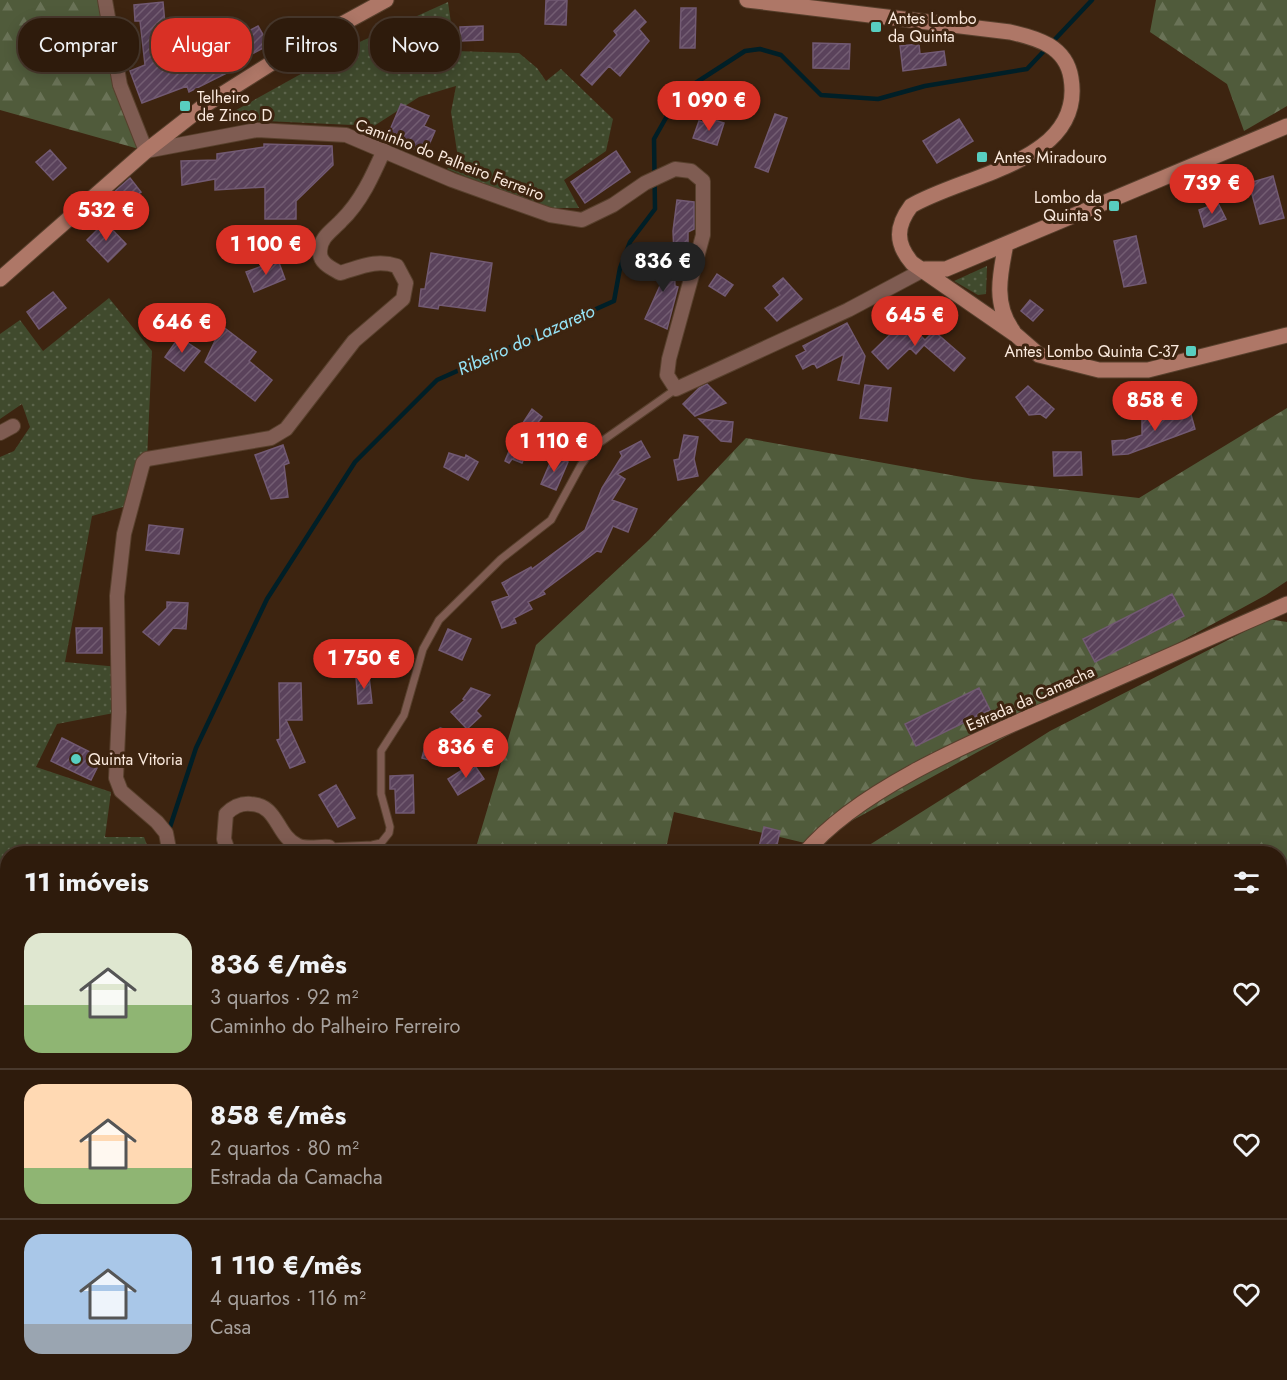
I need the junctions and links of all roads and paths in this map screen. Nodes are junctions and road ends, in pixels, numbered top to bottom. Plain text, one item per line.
1 (105, 0) edge
2 (386, 0) edge
3 (747, 0) edge
4 (1287, 126) edge
5 (384, 150) junction
6 (146, 152) junction
7 (1006, 244) junction
8 (925, 269) junction
9 (0, 279) edge
10 (1016, 335) junction
11 (1287, 335) edge
12 (676, 389) junction
13 (13, 426) dead end
14 (0, 433) edge
15 (1287, 604) edge
16 (168, 846) edge
17 (226, 846) edge
18 (298, 846) edge
19 (350, 846) edge
20 (813, 846) edge

1 - 6 street
2 - 6 main road
3 - 8 main road
4 - 7 main road
5 - 6 street, Caminho do Palheiro Ferreiro
5 - 12 street, Caminho do Palheiro Ferreiro
5 - 16 street, Caminho do Palheiro Ferreiro
6 - 9 main road
7 - 8 main road
7 - 10 main road
8 - 10 main road
8 - 12 street
10 - 11 main road
12 - 19 lane
13 - 14 street
15 - 20 main road, Estrada da Camacha
17 - 18 street

